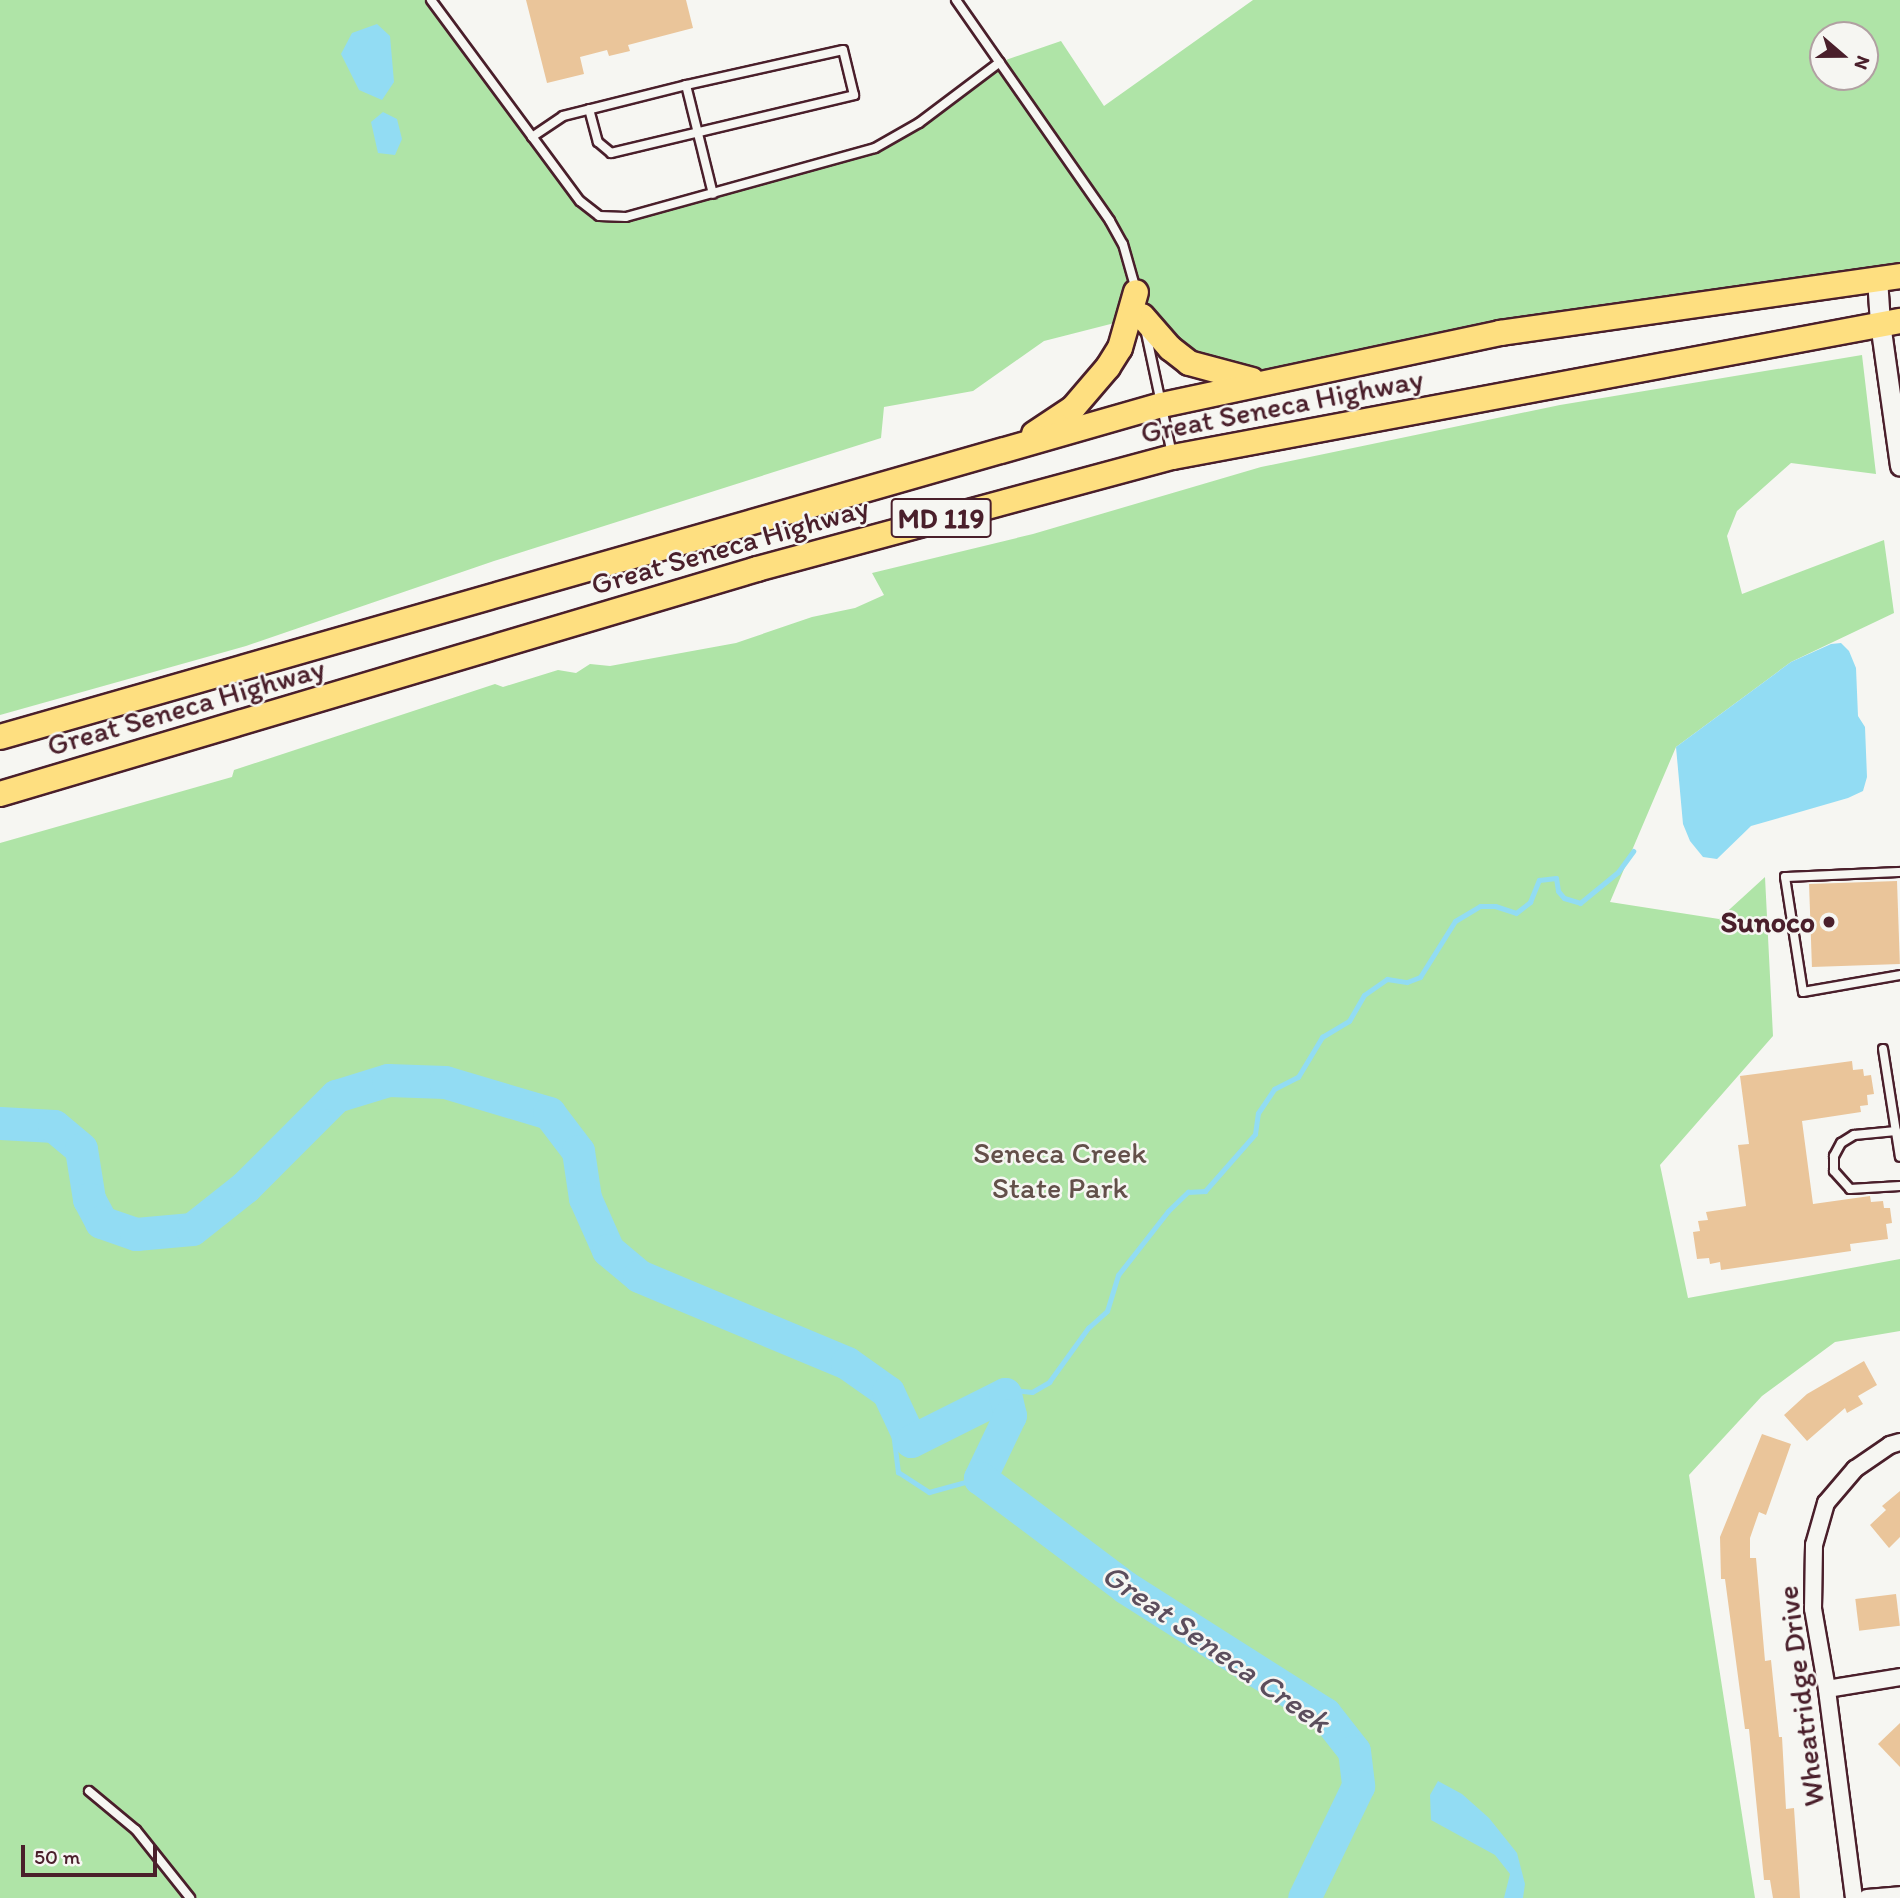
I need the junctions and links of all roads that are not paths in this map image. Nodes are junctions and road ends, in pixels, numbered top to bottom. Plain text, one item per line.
1 (431, 0) edge
2 (956, 0) edge
3 (1000, 62) junction
4 (686, 85) junction
5 (589, 109) junction
6 (698, 132) junction
7 (532, 137) junction
8 (713, 194) junction
9 (1889, 277) edge
10 (1139, 304) junction
11 (1890, 322) edge
12 (1267, 382) junction
13 (1162, 405) junction
14 (1016, 446) junction
15 (1173, 457) junction
16 (1900, 466) edge
17 (0, 737) edge
18 (0, 794) edge
19 (1900, 872) edge
20 (1900, 975) edge
21 (1883, 1049) dead end
22 (1900, 1092) edge
23 (1890, 1093) junction
24 (1896, 1131) junction
25 (1900, 1157) edge
26 (1900, 1186) edge
27 (1900, 1443) edge
28 (1900, 1677) edge
29 (1827, 1689) junction
30 (89, 1791) dead end
31 (1900, 1895) edge
32 (190, 1898) edge
33 (1854, 1898) edge
34 (1867, 1898) edge

1 - 7 lane
2 - 3 lane
3 - 8 lane
3 - 10 lane
4 - 5 lane
4 - 6 lane
4 - 6 lane
5 - 6 lane
5 - 7 lane
6 - 8 lane
7 - 8 lane
9 - 11 street
9 - 12 main road, Great Seneca Highway / MD 119
10 - 12 main road
10 - 13 lane
10 - 14 main road
11 - 15 main road, Great Seneca Highway / MD 119
11 - 16 street
12 - 13 main road, Great Seneca Highway / MD 119
13 - 14 main road, Great Seneca Highway / MD 119
13 - 15 lane
14 - 17 main road, Great Seneca Highway / MD 119
15 - 18 main road, Great Seneca Highway / MD 119
19 - 20 lane
21 - 23 lane
22 - 23 lane
23 - 24 lane
24 - 25 lane
24 - 26 lane
27 - 29 street, Wheatridge Drive
28 - 29 street
29 - 33 street, Wheatridge Drive
30 - 32 lane
31 - 34 street

